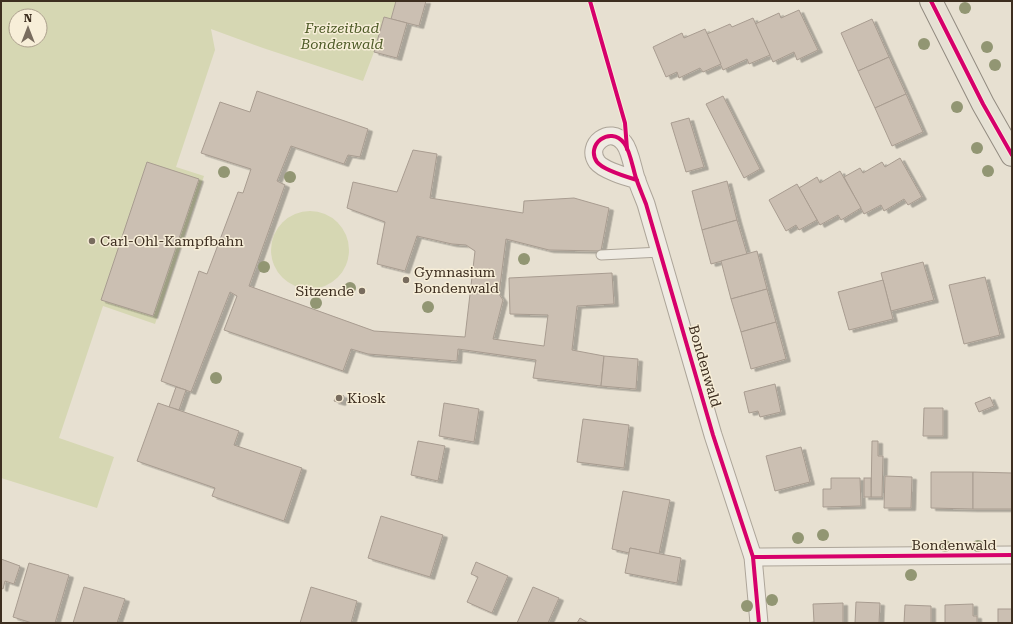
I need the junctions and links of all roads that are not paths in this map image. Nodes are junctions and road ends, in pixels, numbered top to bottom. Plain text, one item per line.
1 (931, 1) edge
2 (1012, 155) edge
3 (636, 180) dead end
4 (661, 252) junction
5 (601, 255) dead end
6 (1012, 555) edge
7 (753, 557) junction
8 (759, 623) edge

1 - 2 main road
3 - 4 street, Bondenwald
4 - 5 lane
4 - 7 street, Bondenwald
6 - 7 street, Bondenwald
7 - 8 street, Bondenwald

